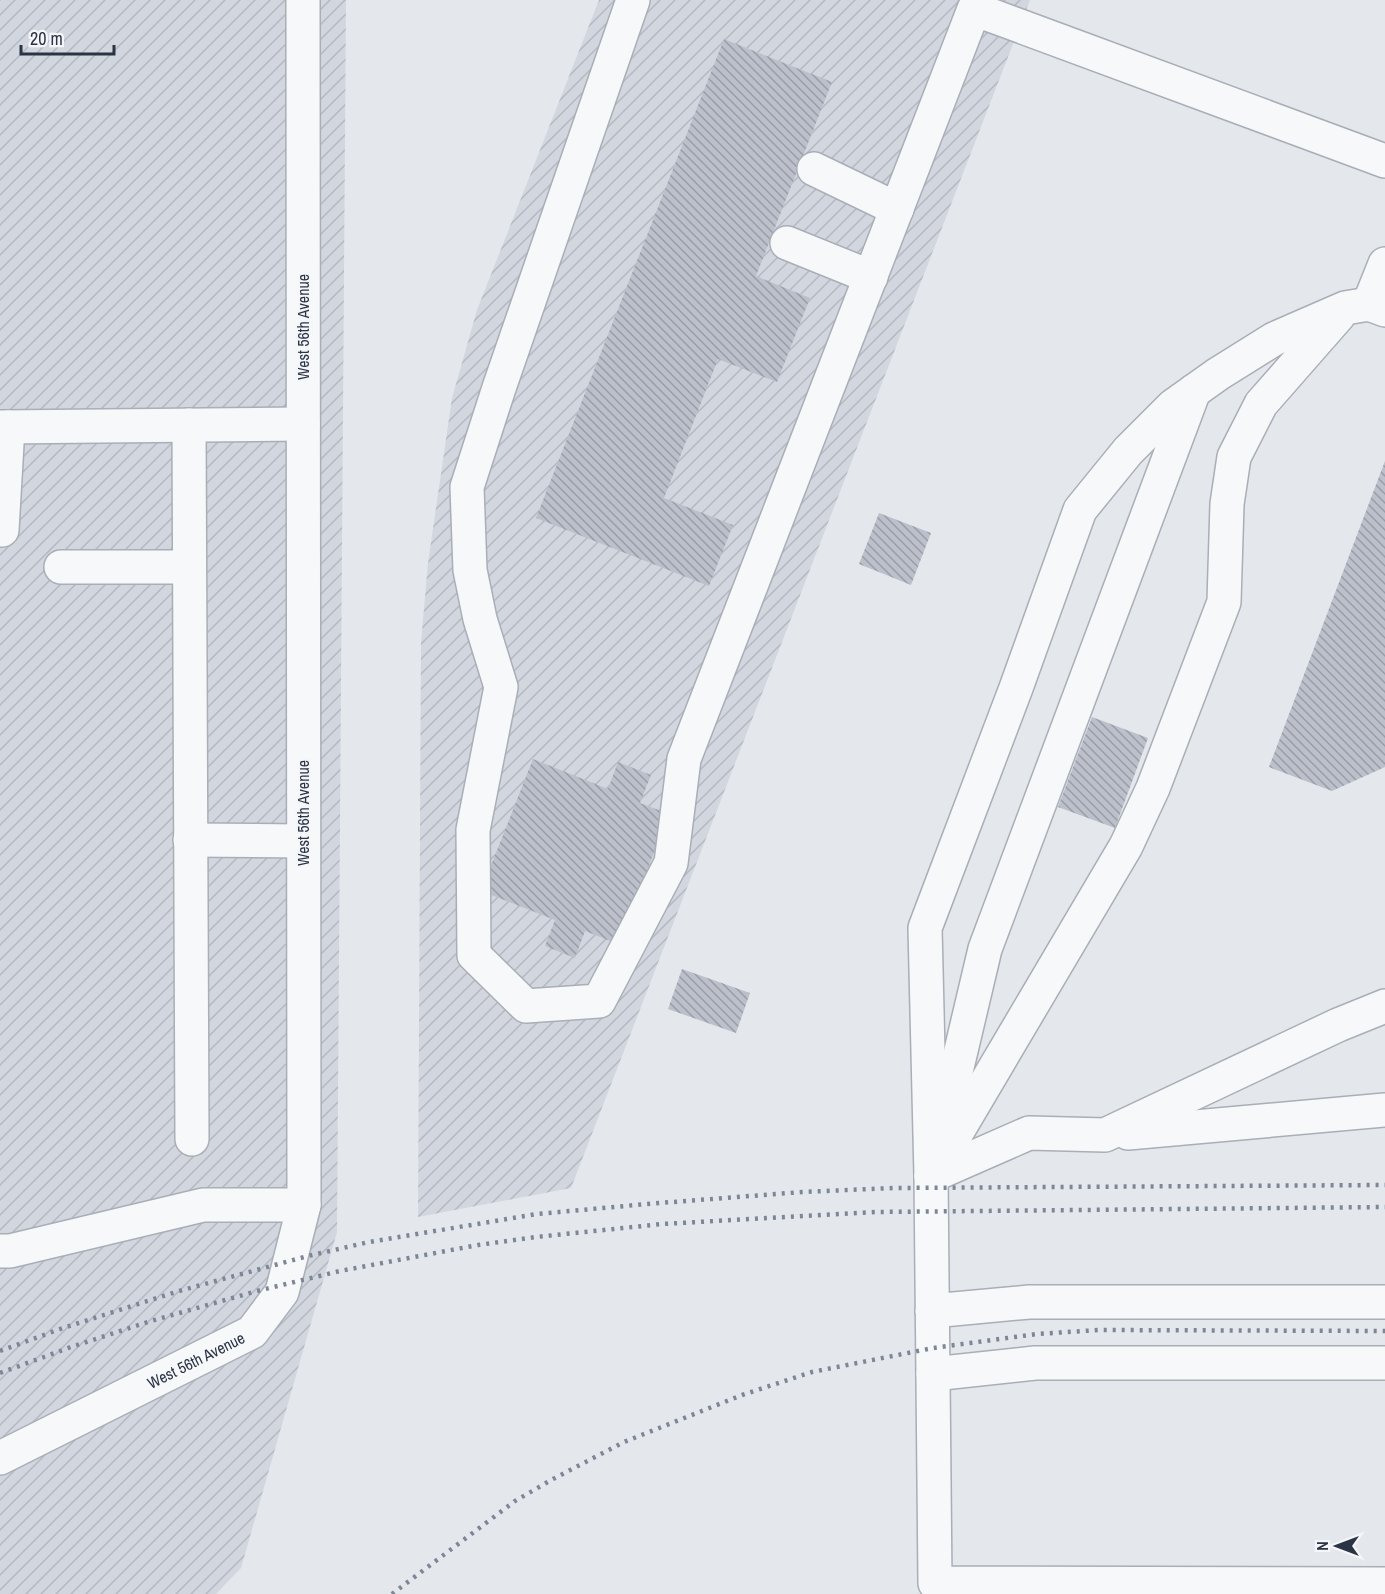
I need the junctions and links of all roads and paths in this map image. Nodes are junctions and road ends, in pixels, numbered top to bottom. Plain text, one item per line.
1 (303, 0) edge
2 (633, 0) edge
3 (964, 5) edge
4 (1385, 161) edge
5 (814, 169) dead end
6 (897, 209) junction
7 (787, 243) dead end
8 (1385, 264) edge
9 (871, 277) junction
10 (1366, 307) edge
11 (1195, 390) junction
12 (303, 424) junction
13 (189, 425) junction
14 (4, 427) edge
15 (0, 530) edge
16 (61, 567) dead end
17 (189, 567) junction
18 (190, 840) junction
19 (303, 841) junction
20 (1385, 1006) edge
21 (1385, 1110) edge
22 (1105, 1135) junction
23 (192, 1139) dead end
24 (932, 1176) junction
25 (304, 1205) junction
26 (0, 1251) edge
27 (1385, 1302) edge
28 (932, 1311) junction
29 (1385, 1363) edge
30 (933, 1374) junction
31 (0, 1458) edge
32 (1385, 1584) edge

1 - 12 street, West 56th Avenue
2 - 9 street
3 - 4 street
3 - 6 street
5 - 6 street
6 - 9 street
7 - 9 street
8 - 10 street
10 - 11 street
10 - 24 street
11 - 24 street
11 - 24 street
12 - 13 street
12 - 19 street, West 56th Avenue
13 - 14 street
13 - 17 street
14 - 15 street
16 - 17 street
17 - 18 street
18 - 19 street
18 - 23 street
19 - 25 street, West 56th Avenue
20 - 22 street
21 - 22 street
22 - 24 street
24 - 28 street
25 - 26 street
25 - 31 street, West 56th Avenue
27 - 28 street
28 - 30 street
29 - 30 street
30 - 32 street

